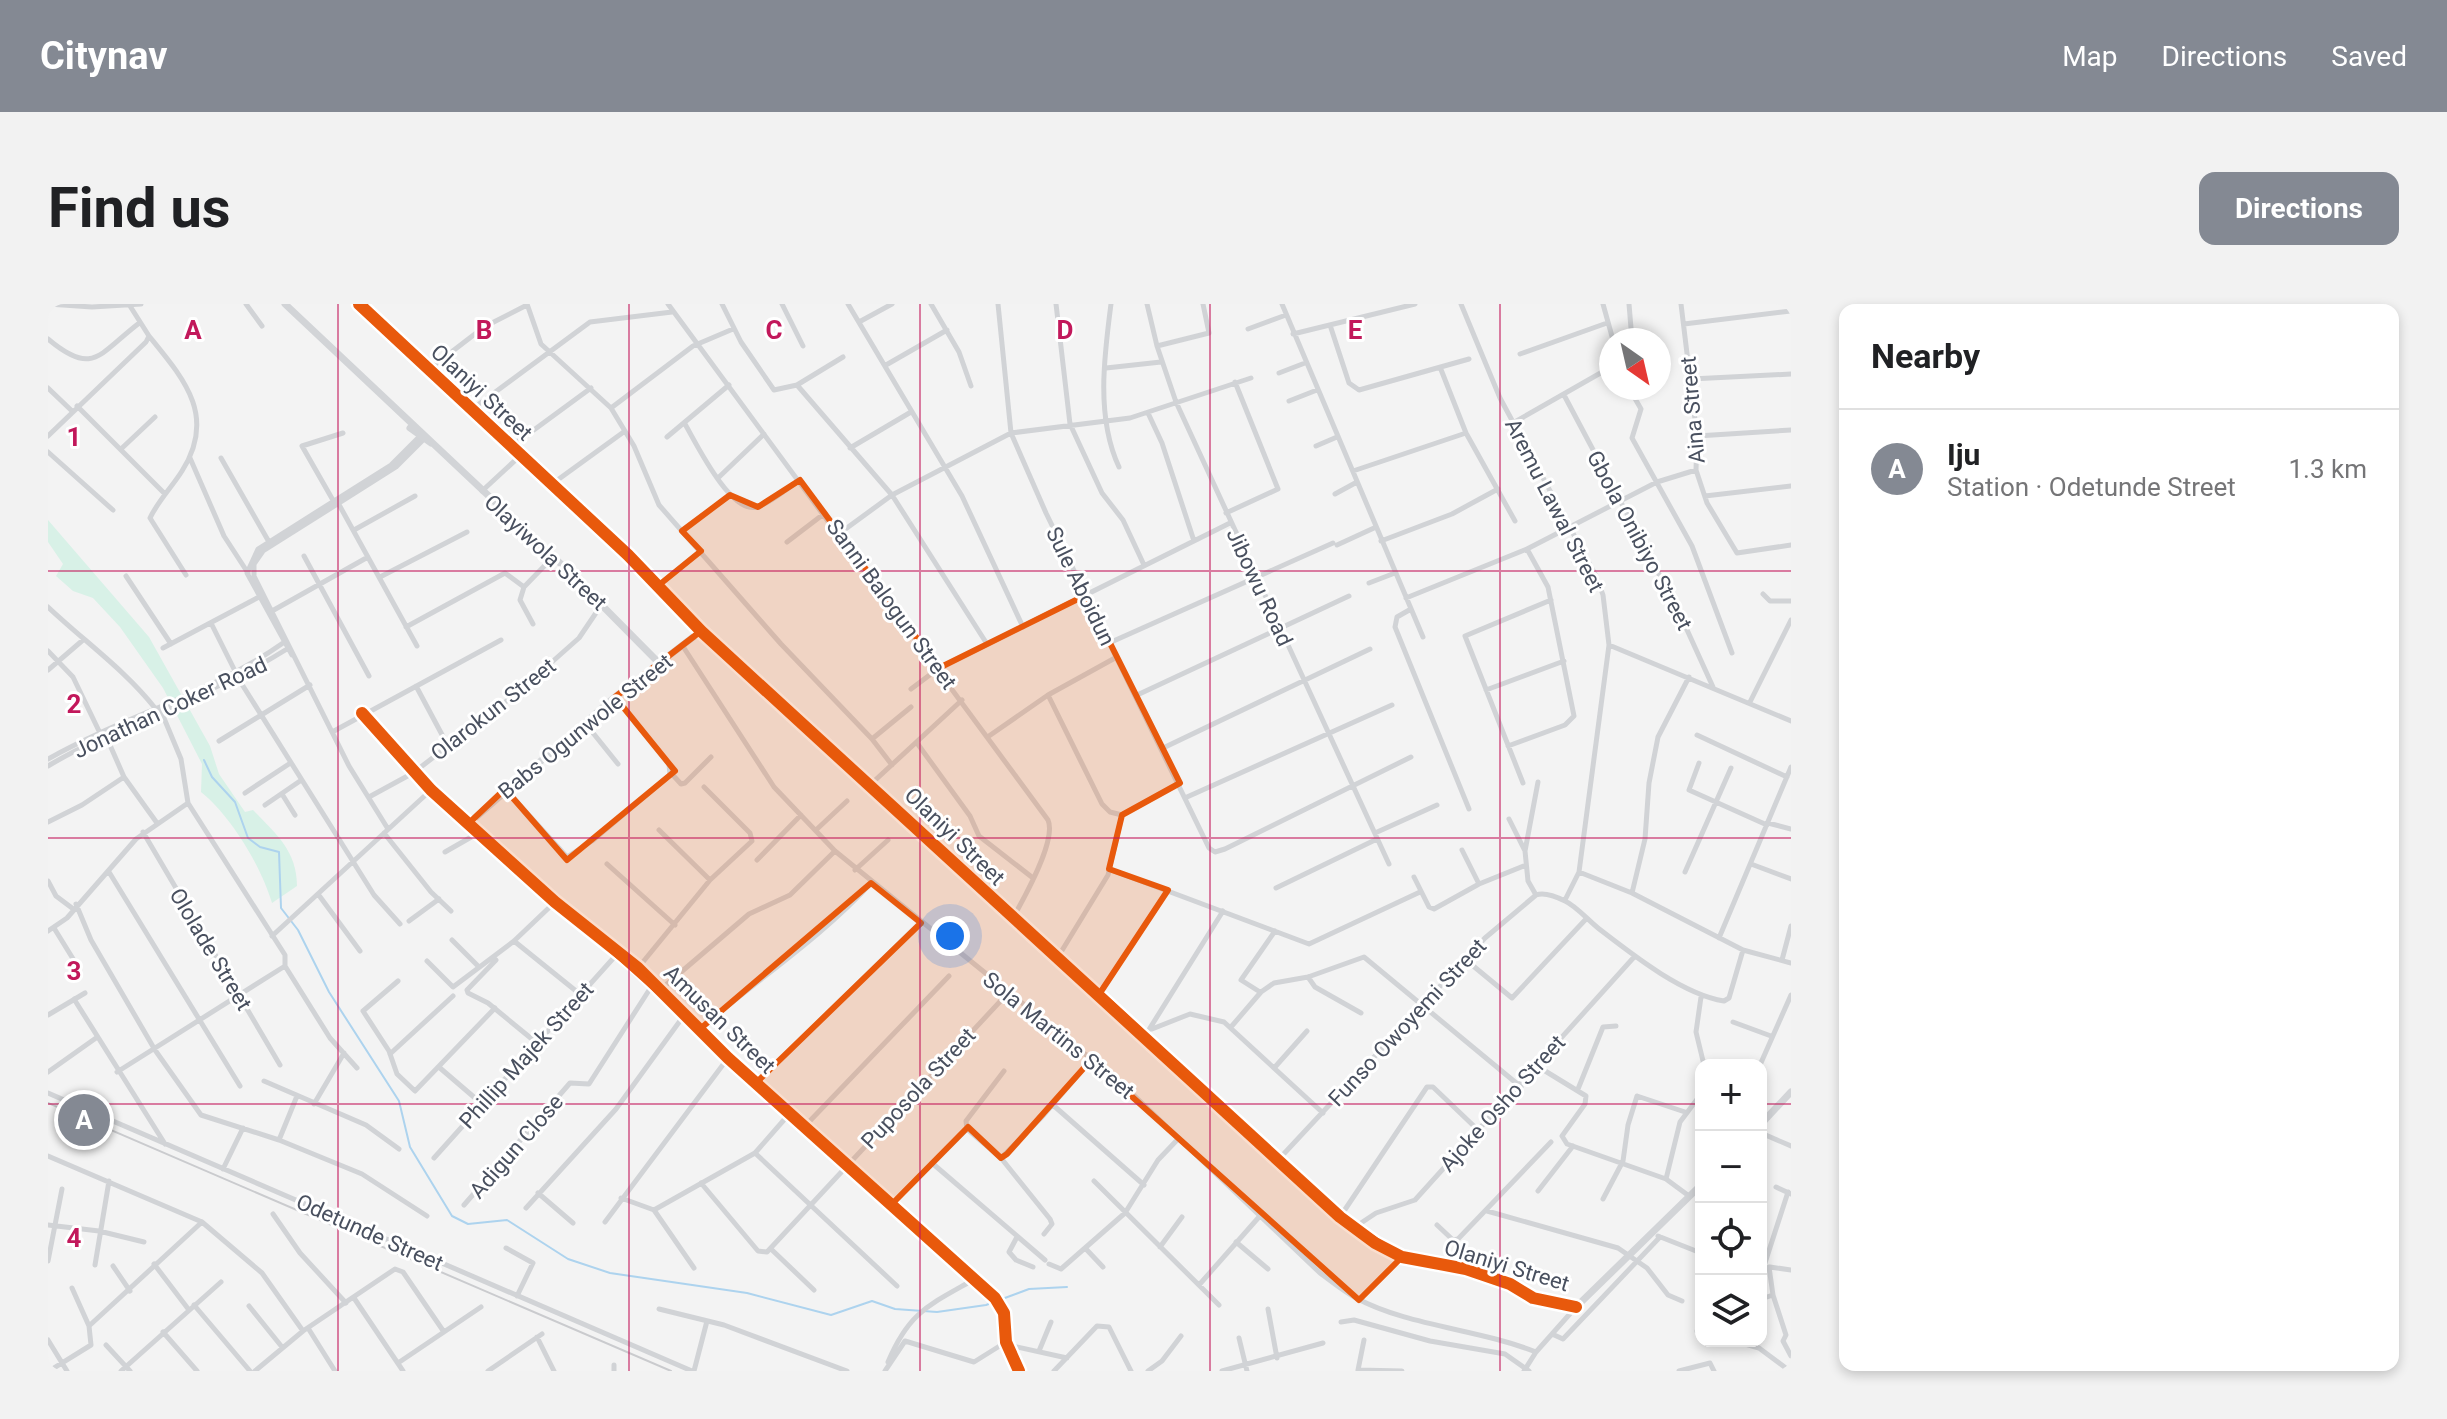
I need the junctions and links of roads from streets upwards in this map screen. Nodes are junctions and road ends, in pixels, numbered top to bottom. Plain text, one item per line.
1 (48, 304) edge
2 (141, 304) edge
3 (246, 304) edge
4 (279, 304) edge
5 (285, 304) edge
6 (359, 304) edge
7 (668, 304) edge
8 (722, 304) edge
9 (782, 304) edge
10 (848, 304) edge
11 (892, 304) edge
12 (931, 304) edge
13 (998, 304) edge
14 (1056, 304) edge
15 (1111, 304) edge
16 (1147, 304) edge
17 (1203, 304) edge
18 (1282, 304) edge
19 (1415, 304) edge
20 (1461, 304) edge
21 (1603, 304) edge
22 (1629, 304) edge
23 (1681, 304) edge
24 (527, 305) edge
25 (92, 306) edge
26 (130, 306) edge
27 (1791, 311) edge
28 (673, 312) junction
29 (1286, 315) junction
30 (859, 322) junction
31 (1607, 323) junction
32 (138, 324) junction
33 (1684, 324) junction
34 (1330, 325) junction
35 (262, 326) dead end
36 (1609, 328) edge
37 (1631, 328) edge
38 (734, 329) junction
39 (1248, 329) dead end
40 (947, 330) junction
41 (1293, 334) junction
42 (149, 336) junction
43 (48, 339) edge
44 (697, 343) junction
45 (803, 346) dead end
46 (1157, 346) junction
47 (549, 353) junction
48 (1520, 354) dead end
49 (843, 357) dead end
50 (1469, 359) dead end
51 (1161, 362) junction
52 (1305, 363) junction
53 (886, 365) junction
54 (1440, 367) junction
55 (1106, 368) junction
56 (428, 370) junction
57 (1279, 373) dead end
58 (1599, 374) edge
59 (1791, 374) edge
60 (1251, 378) dead end
61 (1691, 379) junction
62 (1235, 382) junction
63 (729, 385) junction
64 (797, 385) junction
65 (971, 386) dead end
66 (48, 388) edge
67 (591, 388) junction
68 (1317, 390) junction
69 (1564, 395) junction
70 (1636, 400) edge
71 (1289, 401) dead end
72 (1176, 402) junction
73 (611, 408) junction
74 (75, 409) junction
75 (471, 410) junction
76 (911, 412) junction
77 (1148, 413) junction
78 (155, 417) dead end
79 (1106, 421) junction
80 (1513, 423) junction
81 (685, 424) junction
82 (1070, 424) junction
83 (1791, 430) edge
84 (625, 431) junction
85 (343, 433) dead end
86 (1011, 433) junction
87 (1466, 433) junction
88 (764, 434) junction
89 (48, 436) edge
90 (1697, 436) junction
91 (667, 437) dead end
92 (1337, 437) junction
93 (425, 438) junction
94 (512, 446) junction
95 (1316, 446) dead end
96 (850, 448) junction
97 (121, 450) junction
98 (48, 452) edge
99 (521, 455) junction
100 (190, 457) junction
101 (221, 458) dead end
102 (1119, 467) dead end
103 (944, 468) junction
104 (1696, 470) junction
105 (1353, 471) junction
106 (718, 478) junction
107 (800, 480) junction
108 (1357, 482) junction
109 (1657, 482) junction
110 (552, 484) junction
111 (1791, 486) edge
112 (1498, 489) junction
113 (482, 491) junction
114 (165, 494) junction
115 (1335, 494) dead end
116 (730, 495) junction
117 (892, 495) junction
118 (415, 496) dead end
119 (1704, 496) junction
120 (337, 502) junction
121 (1620, 502) junction
122 (113, 510) dead end
123 (825, 513) junction
124 (1226, 513) junction
125 (1515, 521) dead end
126 (1230, 523) junction
127 (1374, 528) junction
128 (1569, 528) junction
129 (354, 530) junction
130 (682, 531) junction
131 (467, 532) dead end
132 (840, 533) junction
133 (1194, 541) junction
134 (1381, 541) junction
135 (269, 542) junction
136 (787, 542) dead end
137 (1791, 545) edge
138 (1527, 549) junction
139 (701, 551) junction
140 (304, 556) dead end
141 (368, 557) junction
142 (553, 557) junction
143 (1144, 565) junction
144 (250, 573) junction
145 (1395, 573) junction
146 (186, 575) dead end
147 (126, 576) dead end
148 (380, 577) junction
149 (1255, 577) junction
150 (1369, 583) dead end
151 (320, 585) junction
152 (659, 585) junction
153 (524, 587) junction
154 (1763, 594) dead end
155 (1086, 595) junction
156 (261, 596) junction
157 (1349, 596) dead end
158 (1406, 598) junction
159 (1551, 600) junction
160 (1791, 601) edge
161 (602, 604) junction
162 (48, 607) edge
163 (1411, 609) junction
164 (270, 612) junction
165 (1791, 620) edge
166 (211, 623) junction
167 (533, 624) dead end
168 (406, 627) junction
169 (1023, 627) junction
170 (1279, 629) junction
171 (701, 631) junction
172 (1423, 637) dead end
173 (83, 640) junction
174 (501, 640) dead end
175 (1109, 643) junction
176 (171, 644) junction
177 (987, 644) junction
178 (287, 645) junction
179 (1609, 645) junction
180 (417, 646) dead end
181 (163, 648) dead end
182 (684, 648) junction
183 (1370, 649) dead end
184 (48, 651) edge
185 (1732, 653) dead end
186 (1115, 658) junction
187 (58, 661) junction
188 (1564, 661) junction
189 (659, 663) junction
190 (939, 668) junction
191 (48, 670) edge
192 (237, 676) junction
193 (369, 676) dead end
194 (1689, 677) junction
195 (1303, 680) junction
196 (310, 685) junction
197 (416, 686) junction
198 (1713, 687) junction
199 (911, 689) dead end
200 (1486, 690) junction
201 (1048, 695) junction
202 (1135, 696) junction
203 (615, 697) junction
204 (962, 700) junction
205 (1750, 702) junction
206 (1392, 705) dead end
207 (911, 707) dead end
208 (158, 710) junction
209 (362, 713) junction
210 (260, 715) junction
211 (1791, 721) edge
212 (585, 723) junction
213 (99, 731) junction
214 (334, 731) junction
215 (1327, 733) junction
216 (1697, 735) dead end
217 (106, 736) junction
218 (989, 736) junction
219 (872, 739) junction
220 (219, 741) dead end
221 (917, 743) junction
222 (447, 744) junction
223 (1508, 746) junction
224 (1161, 749) junction
225 (711, 757) dead end
226 (1411, 757) dead end
227 (48, 759) edge
228 (1699, 763) dead end
229 (289, 764) junction
230 (618, 764) dead end
231 (892, 765) junction
232 (48, 766) edge
233 (1791, 767) edge
234 (1731, 768) dead end
235 (671, 772) junction
236 (413, 773) junction
237 (124, 777) junction
238 (1787, 777) junction
239 (300, 781) junction
240 (1538, 782) dead end
241 (1180, 783) junction
242 (1523, 783) dead end
243 (871, 784) junction
244 (1353, 786) junction
245 (704, 787) dead end
246 (505, 789) junction
247 (431, 790) junction
248 (245, 793) dead end
249 (282, 794) junction
250 (369, 797) junction
251 (1187, 797) junction
252 (847, 801) dead end
253 (188, 803) junction
254 (1715, 803) junction
255 (265, 805) dead end
256 (1437, 805) dead end
257 (1469, 809) dead end
258 (295, 815) dead end
259 (801, 815) junction
260 (1122, 815) junction
261 (1509, 819) dead end
262 (48, 822) edge
263 (157, 823) junction
264 (469, 823) junction
265 (1768, 824) junction
266 (1791, 829) edge
267 (659, 830) dead end
268 (816, 830) junction
269 (386, 831) junction
270 (143, 832) junction
271 (480, 832) junction
272 (1376, 836) junction
273 (888, 840) dead end
274 (1462, 850) dead end
275 (835, 851) junction
276 (1525, 851) junction
277 (445, 852) dead end
278 (757, 860) dead end
279 (353, 861) junction
280 (607, 864) dead end
281 (1389, 864) dead end
282 (1751, 864) junction
283 (1526, 865) junction
284 (1109, 869) junction
285 (855, 870) junction
286 (109, 872) junction
287 (1579, 872) junction
288 (1685, 872) dead end
289 (1414, 877) dead end
290 (1033, 878) junction
291 (1791, 879) edge
292 (710, 880) junction
293 (48, 881) edge
294 (871, 883) junction
295 (1479, 884) junction
296 (1276, 888) dead end
297 (1168, 890) junction
298 (1420, 892) junction
299 (1632, 893) junction
300 (318, 894) junction
301 (1539, 894) junction
302 (439, 899) junction
303 (1565, 900) junction
304 (555, 902) junction
305 (74, 906) junction
306 (451, 911) dead end
307 (1223, 911) junction
308 (1013, 919) junction
309 (1586, 919) junction
310 (409, 921) dead end
311 (921, 922) junction
312 (400, 924) dead end
313 (675, 925) junction
314 (1791, 926) edge
315 (51, 929) edge
316 (1275, 931) junction
317 (272, 936) junction
318 (1719, 938) junction
319 (452, 940) dead end
320 (514, 941) junction
321 (1743, 950) junction
322 (360, 951) dead end
323 (618, 953) junction
324 (1635, 956) junction
325 (1058, 957) junction
326 (496, 960) dead end
327 (1466, 960) junction
328 (1782, 960) junction
329 (427, 961) dead end
330 (75, 962) dead end
331 (1791, 963) edge
332 (285, 966) junction
333 (478, 966) junction
334 (638, 968) junction
335 (949, 976) dead end
336 (1308, 977) junction
337 (398, 981) dead end
338 (653, 984) junction
339 (660, 990) junction
340 (1261, 992) junction
341 (85, 993) dead end
342 (1007, 993) junction
343 (1100, 993) junction
344 (238, 994) junction
345 (581, 995) junction
346 (1791, 995) edge
347 (453, 996) dead end
348 (1701, 997) junction
349 (74, 999) junction
350 (1425, 1005) junction
351 (495, 1008) junction
352 (49, 1013) edge
353 (1361, 1013) dead end
354 (685, 1014) junction
355 (199, 1020) junction
356 (1733, 1022) dead end
357 (1616, 1026) dead end
358 (1231, 1027) junction
359 (700, 1029) junction
360 (1152, 1029) junction
361 (1307, 1031) dead end
362 (1145, 1036) junction
363 (1771, 1036) junction
364 (97, 1038) junction
365 (538, 1044) junction
366 (155, 1050) junction
367 (344, 1053) junction
368 (390, 1054) junction
369 (728, 1058) junction
370 (1703, 1059) edge
371 (1762, 1059) edge
372 (1091, 1060) junction
373 (280, 1065) dead end
374 (1537, 1066) junction
375 (1275, 1067) junction
376 (357, 1068) dead end
377 (440, 1068) junction
378 (1004, 1071) dead end
379 (48, 1072) edge
380 (117, 1072) junction
381 (264, 1081) dead end
382 (757, 1082) junction
383 (240, 1086) dead end
384 (1521, 1087) junction
385 (1578, 1089) junction
386 (1791, 1092) edge
387 (48, 1093) edge
388 (297, 1096) junction
389 (1695, 1101) edge
390 (314, 1104) junction
391 (482, 1104) junction
392 (1053, 1105) junction
393 (1685, 1112) junction
394 (790, 1113) junction
395 (1323, 1113) junction
396 (1767, 1118) edge
397 (805, 1126) junction
398 (243, 1128) junction
399 (967, 1129) junction
400 (1478, 1130) junction
401 (1767, 1136) edge
402 (1179, 1138) junction
403 (279, 1140) junction
404 (1551, 1142) dead end
405 (165, 1144) junction
406 (1573, 1146) junction
407 (1791, 1146) edge
408 (399, 1149) dead end
409 (755, 1153) junction
410 (48, 1156) edge
411 (434, 1158) dead end
412 (1001, 1158) junction
413 (1279, 1159) junction
414 (1623, 1161) junction
415 (932, 1163) junction
416 (846, 1164) junction
417 (223, 1169) junction
418 (1666, 1179) junction
419 (109, 1181) junction
420 (1094, 1181) dead end
421 (701, 1183) junction
422 (1144, 1185) junction
423 (1776, 1187) dead end
424 (62, 1189) dead end
425 (1538, 1191) dead end
426 (1695, 1192) edge
427 (538, 1193) junction
428 (1789, 1193) edge
429 (1690, 1197) junction
430 (621, 1198) junction
431 (1603, 1199) dead end
432 (464, 1205) dead end
433 (891, 1205) junction
434 (809, 1206) junction
435 (526, 1208) dead end
436 (654, 1210) junction
437 (1487, 1211) junction
438 (1125, 1213) junction
439 (273, 1214) dead end
440 (427, 1216) dead end
441 (1182, 1217) dead end
442 (1259, 1217) junction
443 (1340, 1217) junction
444 (202, 1222) junction
445 (605, 1222) dead end
446 (573, 1223) dead end
447 (1437, 1225) dead end
448 (51, 1226) edge
449 (1355, 1227) junction
450 (99, 1231) junction
451 (1044, 1234) dead end
452 (1657, 1235) junction
453 (1017, 1237) junction
454 (144, 1242) dead end
455 (1236, 1242) junction
456 (1160, 1247) junction
457 (506, 1248) dead end
458 (771, 1249) junction
459 (1086, 1249) junction
460 (1695, 1251) edge
461 (1627, 1255) junction
462 (1402, 1257) junction
463 (1637, 1260) junction
464 (1767, 1260) edge
465 (48, 1261) edge
466 (154, 1264) junction
467 (95, 1265) dead end
468 (113, 1266) dead end
469 (1767, 1266) edge
470 (1033, 1267) dead end
471 (1103, 1267) dead end
472 (694, 1268) dead end
473 (1268, 1269) dead end
474 (1791, 1269) edge
475 (1767, 1273) edge
476 (973, 1280) junction
477 (221, 1282) dead end
478 (1199, 1285) junction
479 (897, 1286) dead end
480 (72, 1288) dead end
481 (814, 1290) dead end
482 (130, 1291) junction
483 (1773, 1295) junction
484 (517, 1296) junction
485 (1767, 1297) edge
486 (354, 1298) junction
487 (1359, 1300) junction
488 (1682, 1301) dead end
489 (346, 1303) junction
490 (1219, 1305) dead end
491 (249, 1306) dead end
492 (191, 1307) junction
493 (481, 1307) dead end
494 (1576, 1307) junction
495 (659, 1309) dead end
496 (1268, 1309) dead end
497 (707, 1321) junction
498 (1051, 1322) dead end
499 (1341, 1322) dead end
500 (89, 1326) junction
501 (305, 1330) junction
502 (163, 1332) junction
503 (444, 1332) junction
504 (1552, 1334) junction
505 (1181, 1336) dead end
506 (1239, 1338) dead end
507 (48, 1340) edge
508 (1364, 1340) dead end
509 (1323, 1343) dead end
510 (1007, 1344) junction
511 (106, 1345) dead end
512 (282, 1347) junction
513 (1756, 1347) edge
514 (1039, 1351) junction
515 (1535, 1353) junction
516 (1791, 1356) edge
517 (1067, 1358) junction
518 (1277, 1358) junction
519 (820, 1361) junction
520 (61, 1363) junction
521 (398, 1363) junction
522 (262, 1364) junction
523 (1246, 1368) edge
524 (1528, 1369) edge
525 (125, 1370) edge
526 (492, 1370) edge
527 (1358, 1370) edge
528 (49, 1371) edge
529 (67, 1371) edge
530 (197, 1371) edge
531 (252, 1371) edge
532 (267, 1371) edge
533 (335, 1371) edge
534 (403, 1371) edge
535 (554, 1371) edge
536 (693, 1371) edge
537 (816, 1371) edge
538 (847, 1371) edge
539 (885, 1371) edge
540 (1019, 1371) edge
541 (1054, 1371) edge
542 (1131, 1371) edge
543 (1148, 1371) edge
544 (1222, 1371) edge
545 (1402, 1371) edge
546 (1679, 1371) edge
547 (1714, 1371) edge
548 (1790, 1371) edge

1 - 25 street
2 - 26 street
3 - 35 street
4 - 93 street
5 - 93 street, Olayiwola Street
6 - 56 street, Olaniyi Street
7 - 28 street, Sanni Balogun Street
8 - 38 street
9 - 45 street
10 - 30 street
11 - 30 street
12 - 40 street
13 - 86 street, Sule Aboidun
14 - 82 street
15 - 55 street
16 - 46 street, Jibowu Road
17 - 46 street
18 - 29 street
19 - 34 street
20 - 80 street, Aremu Lawal Street
21 - 31 street
22 - 37 street
23 - 33 street, Aina Street
24 - 47 street
24 - 56 street
25 - 26 street
26 - 32 street
27 - 33 street
28 - 44 street, Sanni Balogun Street
28 - 47 street
29 - 39 street
29 - 41 street
30 - 53 street
31 - 36 street
31 - 48 street
32 - 42 street
32 - 43 street
33 - 61 street, Aina Street
34 - 41 street
34 - 54 street
38 - 44 street
38 - 64 street
40 - 53 street
40 - 65 street
41 - 52 street
42 - 74 street
42 - 100 street
44 - 63 street, Sanni Balogun Street
44 - 73 street
46 - 51 street, Jibowu Road
47 - 67 street
47 - 75 street
49 - 64 street
50 - 54 street
51 - 55 street
51 - 72 street, Jibowu Road
52 - 57 street
52 - 68 street
53 - 76 street
54 - 87 street
55 - 79 street
56 - 75 street, Olaniyi Street
58 - 69 street
59 - 61 street
60 - 62 street
61 - 90 street, Aina Street
62 - 72 street
62 - 124 street
63 - 81 street
63 - 88 street, Sanni Balogun Street
64 - 96 street
66 - 74 street
67 - 73 street
67 - 94 street
68 - 71 street
68 - 92 street
69 - 80 street
69 - 121 street, Gbola Onibiyo Street
70 - 109 street
72 - 77 street
72 - 124 street, Jibowu Road
73 - 84 street
74 - 89 street
74 - 97 street
75 - 94 street, Olaniyi Street
76 - 96 street
76 - 103 street
77 - 79 street
77 - 133 street
78 - 97 street
79 - 82 street
79 - 102 street
80 - 128 street, Aremu Lawal Street
81 - 91 street
81 - 106 street
82 - 86 street
82 - 143 street
83 - 90 street
84 - 110 street
84 - 130 street
85 - 120 street
86 - 103 street
86 - 155 street, Sule Aboidun
87 - 105 street
87 - 112 street
88 - 106 street
88 - 107 street, Sanni Balogun Street
90 - 104 street, Aina Street
92 - 95 street
92 - 105 street
93 - 113 street, Olayiwola Street
93 - 120 street
94 - 99 street, Olaniyi Street
96 - 117 street
97 - 114 street
98 - 122 street
99 - 110 street, Olaniyi Street
99 - 113 street
100 - 114 street
100 - 144 street
101 - 135 street
103 - 117 street
103 - 169 street
104 - 109 street
104 - 119 street, Aina Street
105 - 108 street
106 - 116 street
107 - 116 street
107 - 123 street, Sanni Balogun Street
108 - 115 street
108 - 127 street
109 - 121 street
109 - 185 street
110 - 152 street, Olaniyi Street
111 - 119 street
112 - 125 street
112 - 134 street
113 - 142 street, Olayiwola Street
114 - 146 street
116 - 130 street
117 - 132 street
117 - 177 street
118 - 129 street
119 - 137 street, Aina Street
120 - 129 street
120 - 135 street
120 - 144 street
121 - 128 street
121 - 198 street, Gbola Onibiyo Street
123 - 132 street, Sanni Balogun Street
123 - 136 street
124 - 126 street, Jibowu Road
126 - 133 street
126 - 149 street, Jibowu Road
127 - 134 street
127 - 149 street
128 - 138 street
128 - 179 street, Aremu Lawal Street
129 - 141 street
130 - 139 street
131 - 148 street
132 - 190 street, Sanni Balogun Street
133 - 143 street
134 - 145 street
135 - 144 street
138 - 158 street
138 - 159 street
139 - 152 street
139 - 219 street
140 - 151 street
141 - 148 street
141 - 151 street
142 - 153 street
142 - 161 street, Olayiwola Street
143 - 155 street
144 - 156 street
145 - 150 street
145 - 158 street
147 - 176 street
148 - 168 street
149 - 170 street, Jibowu Road
149 - 175 street
151 - 164 street
151 - 193 street
152 - 171 street, Olaniyi Street
153 - 167 street
153 - 168 street
154 - 160 street
155 - 169 street
155 - 175 street, Sule Aboidun
156 - 164 street
156 - 166 street
157 - 170 street
158 - 163 street
159 - 188 street
159 - 200 street
161 - 189 street, Olayiwola Street
161 - 222 street, Olarokun Street
162 - 173 street
163 - 172 street
163 - 257 street
164 - 178 street
165 - 205 street
166 - 176 street
166 - 192 street
168 - 180 street
169 - 177 street
170 - 195 street, Jibowu Road
170 - 202 street
171 - 182 street, Babs Ogunwole Street
171 - 243 street, Olaniyi Street
173 - 187 street
173 - 208 street
174 - 197 street
175 - 186 street, Sule Aboidun
176 - 181 street
177 - 190 street
178 - 192 street, Jonathan Coker Road
178 - 196 street
179 - 194 street
179 - 287 street, Aremu Lawal Street
182 - 189 street, Babs Ogunwole Street
182 - 259 street, Sola Martins Street
183 - 195 street
184 - 187 street
186 - 201 street
186 - 202 street, Sule Aboidun
187 - 191 street
187 - 213 street
188 - 200 street
188 - 223 street
189 - 203 street, Babs Ogunwole Street
190 - 199 street
190 - 204 street, Sanni Balogun Street
192 - 208 street, Jonathan Coker Road
192 - 210 street
194 - 198 street
194 - 299 street
195 - 215 street, Jibowu Road
195 - 224 street
196 - 210 street
196 - 214 street
197 - 209 street
197 - 222 street
198 - 205 street
200 - 223 street
201 - 218 street
201 - 260 street
202 - 224 street, Sule Aboidun
203 - 212 street, Babs Ogunwole Street
203 - 235 street
204 - 218 street, Sanni Balogun Street
204 - 221 street
205 - 211 street
206 - 215 street
207 - 219 street
208 - 213 street, Jonathan Coker Road
208 - 217 street, Jonathan Coker Road
208 - 253 street
209 - 214 street
209 - 236 street, Amusan Street
210 - 220 street
210 - 229 street
212 - 230 street
212 - 246 street, Babs Ogunwole Street
213 - 227 street, Jonathan Coker Road
214 - 250 street
215 - 244 street, Jibowu Road
215 - 251 street
216 - 238 street
217 - 232 street, Jonathan Coker Road
217 - 237 street
218 - 290 street, Sanni Balogun Street
219 - 231 street
221 - 231 street
221 - 290 street
222 - 236 street, Olarokun Street
223 - 242 street
224 - 241 street, Sule Aboidun
225 - 235 street
226 - 244 street
228 - 254 street
229 - 239 street
229 - 248 street
231 - 243 street
233 - 238 street
234 - 254 street
235 - 246 street
236 - 247 street, Amusan Street
236 - 250 street, Olarokun Street
237 - 262 street
237 - 263 street
238 - 265 street
239 - 249 street
239 - 279 street
240 - 276 street
241 - 251 street, Sule Aboidun
241 - 260 street
243 - 308 street, Olaniyi Street
244 - 251 street, Sule Aboidun
244 - 272 street, Jibowu Road
245 - 292 street
246 - 264 street, Babs Ogunwole Street
247 - 264 street, Amusan Street
247 - 269 street
249 - 255 street
249 - 258 street
250 - 269 street
252 - 268 street
253 - 263 street
253 - 317 street
254 - 265 street
254 - 288 street
256 - 272 street
259 - 268 street, Sola Martins Street
259 - 278 street
260 - 284 street
261 - 276 street
263 - 270 street
264 - 271 street, Amusan Street
265 - 266 street
265 - 282 street
267 - 292 street
268 - 275 street, Sola Martins Street
269 - 279 street
269 - 302 street
270 - 286 street
270 - 344 street, Ololade Street
271 - 277 street
271 - 304 street, Amusan Street
272 - 281 street, Jibowu Road
272 - 296 street
273 - 285 street
274 - 295 street
275 - 285 street, Sola Martins Street
275 - 339 street
276 - 283 street
279 - 300 street
279 - 312 street
280 - 313 street
282 - 291 street
282 - 318 street
283 - 295 street
283 - 301 street
284 - 297 street
284 - 325 street
285 - 294 street, Sola Martins Street
286 - 305 street
286 - 355 street
287 - 299 street
287 - 303 street, Aremu Lawal Street
289 - 298 street
290 - 308 street, Sanni Balogun Street
292 - 313 street
293 - 305 street
294 - 311 street, Sola Martins Street
294 - 359 street
295 - 298 street
297 - 307 street
297 - 343 street
298 - 316 street
299 - 318 street
300 - 317 street
300 - 322 street
301 - 303 street
301 - 327 street, Funso Owoyemi Street
302 - 306 street
302 - 310 street
303 - 309 street
304 - 320 street
304 - 323 street, Amusan Street
305 - 315 street
305 - 366 street
307 - 316 street
307 - 360 street
308 - 325 street, Olaniyi Street
309 - 324 street
309 - 327 street
311 - 342 street, Sola Martins Street
311 - 382 street
313 - 334 street
314 - 328 street
315 - 330 street
316 - 340 street
317 - 332 street
318 - 321 street
319 - 333 street
320 - 333 street
320 - 345 street
321 - 328 street
321 - 348 street
323 - 334 street, Amusan Street
323 - 345 street, Phillip Majek Street
324 - 348 street
324 - 374 street, Ajoke Osho Street
325 - 343 street, Olaniyi Street
326 - 351 street
327 - 350 street, Funso Owoyemi Street
328 - 331 street
329 - 333 street
332 - 344 street
332 - 367 street
334 - 338 street, Amusan Street
335 - 397 street
336 - 340 street
336 - 350 street
336 - 353 street
337 - 368 street
338 - 339 street, Amusan Street
338 - 432 street, Adigun Close
339 - 354 street, Amusan Street
340 - 358 street
341 - 349 street
342 - 372 street, Sola Martins Street
342 - 416 street, Puposola Street
343 - 362 street, Olaniyi Street
344 - 355 street
344 - 373 street, Ololade Street
345 - 365 street, Phillip Majek Street
346 - 363 street
347 - 368 street
348 - 370 street
349 - 352 street
349 - 364 street
350 - 384 street
350 - 395 street, Funso Owoyemi Street
351 - 365 street
351 - 377 street
354 - 359 street, Amusan Street
354 - 427 street
355 - 366 street
355 - 383 street
356 - 363 street
357 - 385 street
358 - 360 street
358 - 375 street
359 - 369 street, Amusan Street
360 - 362 street
361 - 375 street
362 - 413 street, Olaniyi Street
363 - 371 street
364 - 379 street
364 - 380 street
365 - 391 street, Phillip Majek Street
366 - 380 street
366 - 398 street
367 - 376 street
367 - 390 street
368 - 377 street
369 - 382 street, Amusan Street
369 - 430 street
372 - 392 street
372 - 402 street, Sola Martins Street
374 - 384 street, Ajoke Osho Street
374 - 385 street
375 - 395 street
377 - 391 street
378 - 399 street
380 - 405 street
381 - 388 street
382 - 394 street, Amusan Street
384 - 400 street, Ajoke Osho Street
385 - 406 street
386 - 396 street
387 - 405 street, Odetunde Street
388 - 390 street
388 - 403 street
389 - 393 street
390 - 408 street
391 - 411 street, Phillip Majek Street
392 - 412 street
392 - 422 street
393 - 414 street
393 - 418 street
394 - 397 street, Amusan Street
394 - 409 street
395 - 413 street, Funso Owoyemi Street
397 - 416 street, Amusan Street
398 - 403 street
398 - 417 street
399 - 412 street
399 - 415 street
400 - 443 street
400 - 449 street, Ajoke Osho Street
401 - 407 street
402 - 422 street
402 - 442 street, Sola Martins Street
403 - 440 street
404 - 437 street
405 - 417 street, Odetunde Street
406 - 414 street
406 - 425 street
409 - 421 street
409 - 434 street
410 - 419 street
412 - 451 street
413 - 443 street, Olaniyi Street
414 - 418 street
414 - 431 street
415 - 433 street
415 - 453 street
416 - 433 street, Amusan Street
416 - 434 street, Puposola Street
417 - 484 street, Odetunde Street
418 - 429 street
419 - 444 street
419 - 450 street
420 - 438 street
421 - 436 street
421 - 458 street
422 - 438 street
423 - 428 street
424 - 448 street
426 - 429 street
427 - 435 street
427 - 446 street
428 - 464 street
429 - 452 street
430 - 436 street
430 - 445 street
433 - 476 street, Amusan Street
434 - 458 street, Puposola Street
434 - 479 street
436 - 472 street
437 - 447 street
437 - 461 street
438 - 456 street
438 - 459 street
439 - 489 street
441 - 456 street
442 - 455 street
442 - 487 street, Sola Martins Street
443 - 449 street, Olaniyi Street
444 - 466 street
444 - 501 street
448 - 450 street
448 - 465 street
449 - 462 street, Olaniyi Street
450 - 454 street
450 - 467 street
452 - 460 street
452 - 461 street
452 - 463 street
453 - 459 street
453 - 470 street
455 - 473 street
455 - 478 street
456 - 478 street
457 - 484 street
458 - 481 street
459 - 471 street
461 - 463 street
461 - 494 street
462 - 487 street
462 - 494 street, Olaniyi Street
463 - 488 street
463 - 504 street
466 - 482 street
466 - 492 street
468 - 482 street
469 - 474 street
475 - 483 street
476 - 510 street, Amusan Street
476 - 539 street
477 - 492 street
478 - 490 street
480 - 500 street
482 - 500 street
483 - 485 street
483 - 516 street
484 - 536 street, Odetunde Street
486 - 489 street
486 - 503 street
486 - 521 street
487 - 515 street, Sola Martins Street
489 - 501 street
491 - 512 street
492 - 502 street
492 - 531 street
493 - 503 street
494 - 504 street
495 - 497 street
496 - 518 street
497 - 519 street
497 - 536 street
498 - 514 street
499 - 524 street
500 - 520 street
501 - 512 street
501 - 533 street
502 - 525 street
502 - 530 street
503 - 521 street
504 - 515 street
505 - 543 street
506 - 523 street
507 - 520 street
508 - 527 street
509 - 518 street
510 - 514 street
510 - 539 street
510 - 540 street, Amusan Street
511 - 525 street
512 - 522 street
513 - 548 street
514 - 517 street
515 - 524 street
517 - 541 street
517 - 542 street
518 - 523 street
519 - 537 street
519 - 538 street
520 - 528 street
520 - 529 street
521 - 534 street
522 - 531 street
522 - 532 street
523 - 544 street
526 - 535 street
527 - 545 street
546 - 547 street

